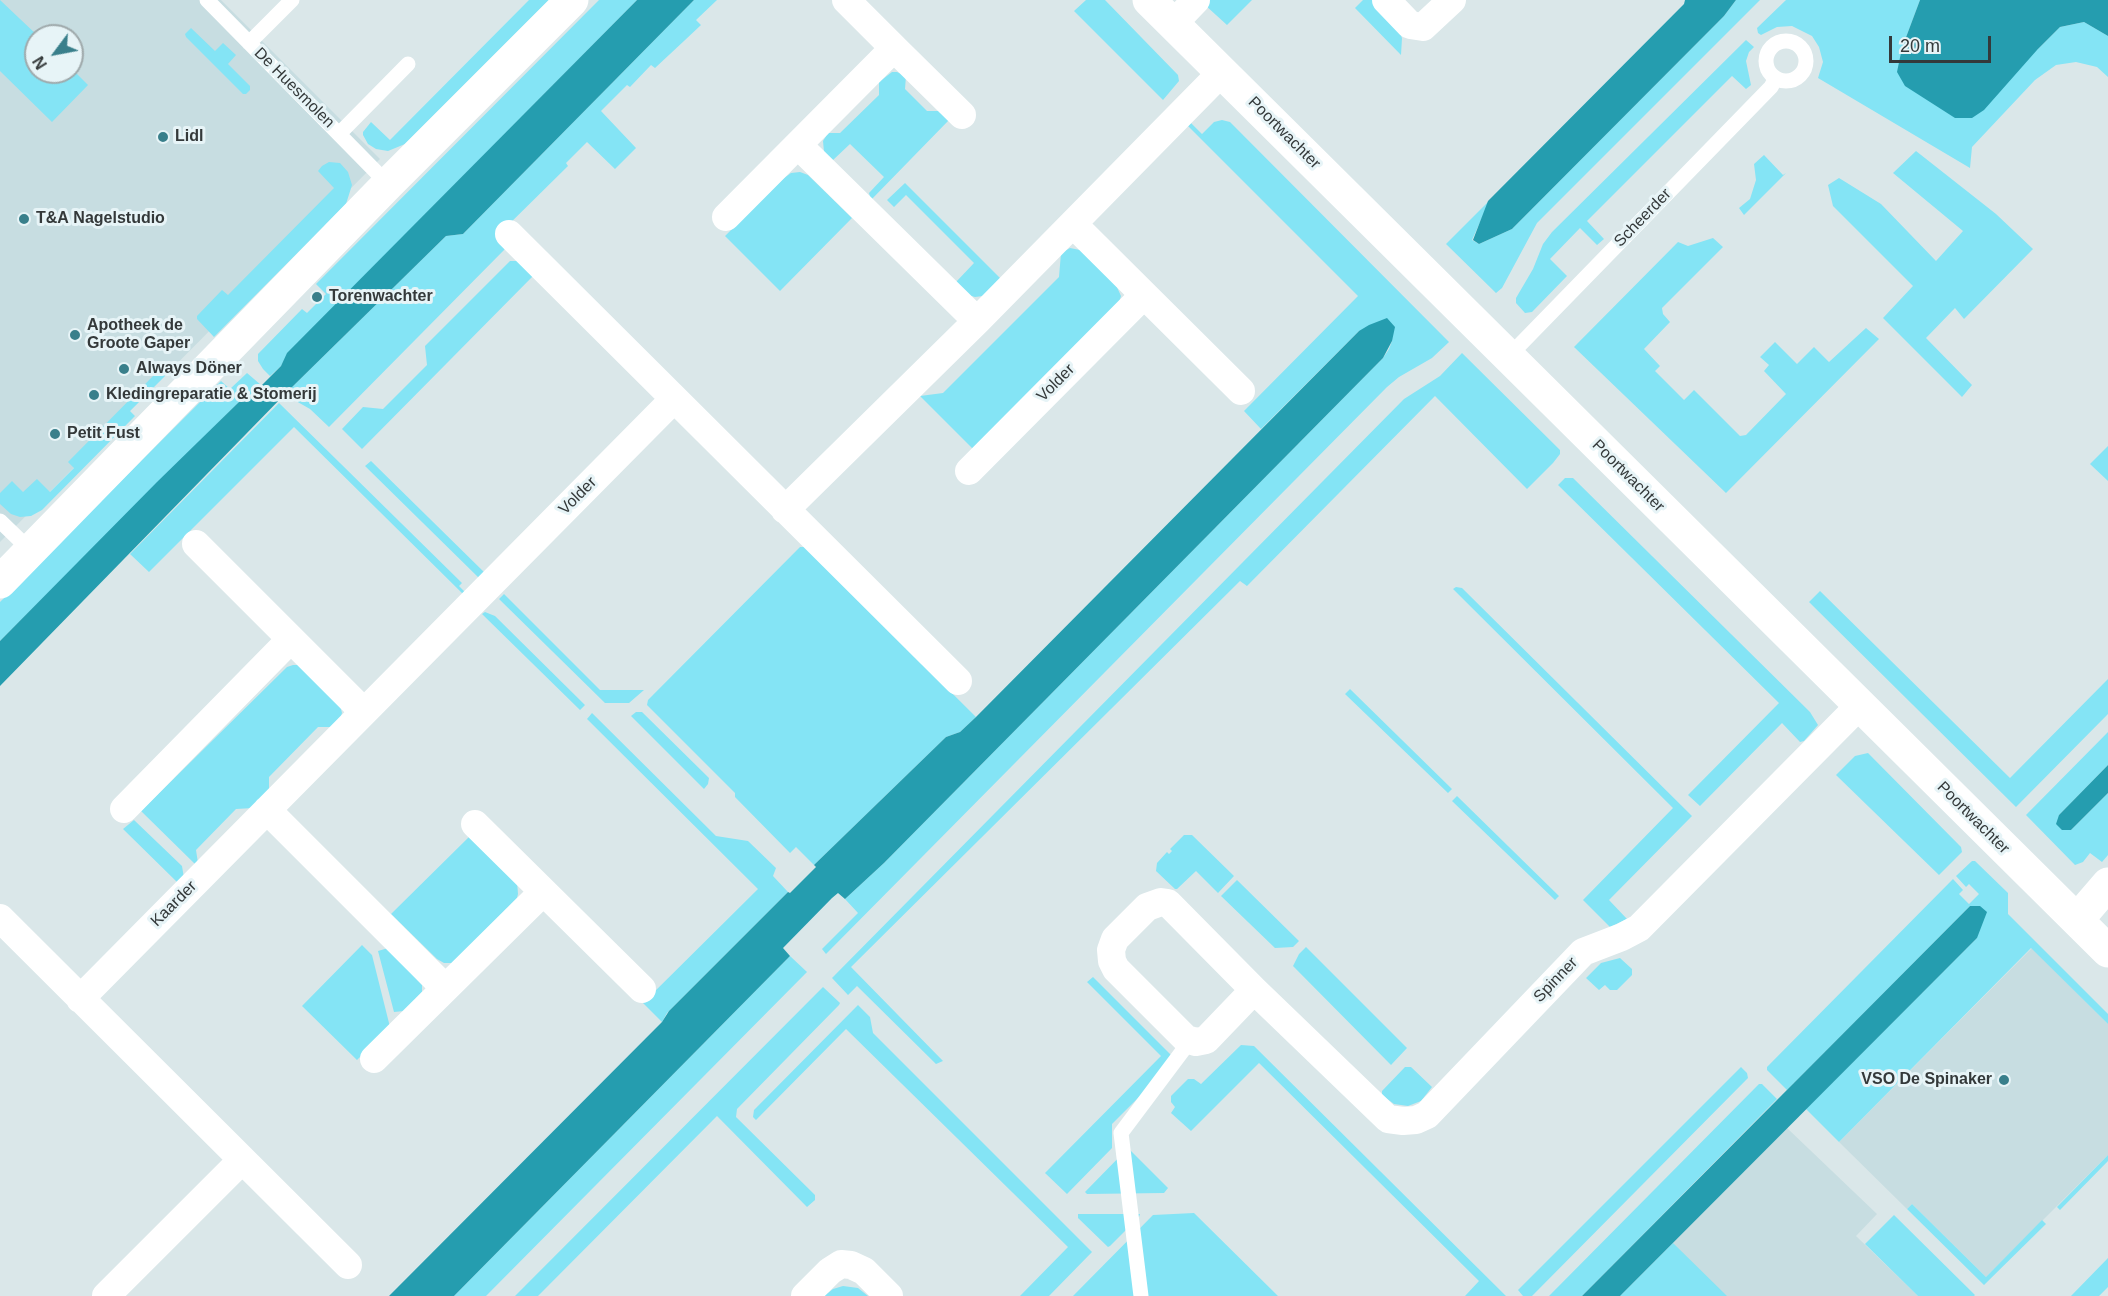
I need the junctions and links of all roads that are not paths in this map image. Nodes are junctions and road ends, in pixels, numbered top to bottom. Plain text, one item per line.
1 (207, 0) edge
2 (292, 0) edge
3 (572, 0) edge
4 (846, 0) edge
5 (1149, 0) edge
6 (1196, 0) edge
7 (1386, 0) edge
8 (1452, 0) edge
9 (1173, 24) junction
10 (249, 43) junction
11 (894, 48) junction
12 (408, 64) dead end
13 (1222, 72) junction
14 (1776, 78) dead end
15 (962, 115) dead end
16 (339, 134) junction
17 (798, 145) junction
18 (388, 184) junction
19 (726, 217) dead end
20 (1073, 224) junction
21 (509, 234) dead end
22 (1143, 296) junction
23 (977, 321) junction
24 (1508, 357) junction
25 (1241, 391) dead end
26 (674, 399) junction
27 (969, 471) dead end
28 (785, 510) junction
29 (0, 521) edge
30 (196, 544) dead end
31 (31, 551) junction
32 (0, 582) edge
33 (481, 593) joint
34 (291, 639) junction
35 (958, 681) dead end
36 (1860, 705) junction
37 (364, 712) junction
38 (124, 809) dead end
39 (267, 810) junction
40 (475, 824) dead end
41 (2108, 884) edge
42 (543, 892) junction
43 (2077, 920) junction
44 (3, 926) edge
45 (2108, 951) edge
46 (446, 988) junction
47 (642, 989) dead end
48 (1254, 990) junction
49 (80, 999) junction
50 (1190, 1041) junction
51 (374, 1059) dead end
52 (242, 1160) junction
53 (348, 1265) dead end
54 (106, 1296) edge
55 (806, 1296) edge
56 (889, 1296) edge
57 (1141, 1296) edge

1 - 10 lane, De Huesmolen
2 - 10 lane, De Huesmolen
3 - 18 street
4 - 11 street
5 - 9 street, Poortwachter
6 - 9 street
7 - 8 street
9 - 13 street, Poortwachter
10 - 16 lane, De Huesmolen
11 - 15 street
11 - 17 street
12 - 16 lane, De Huesmolen
13 - 20 street
13 - 24 street, Poortwachter
14 - 24 lane, Scheerder
16 - 18 lane, De Huesmolen
17 - 19 street
17 - 23 street
18 - 31 street
20 - 22 street
20 - 23 street
21 - 26 street
22 - 25 street
22 - 27 street, Volder
23 - 28 street
24 - 36 street, Poortwachter
26 - 28 street
26 - 33 street, Volder
28 - 35 street
29 - 31 lane
30 - 34 street
31 - 32 street
33 - 37 street, Kaarder
34 - 37 street
34 - 38 street
36 - 43 street, Poortwachter
36 - 48 street, Spinner
37 - 39 street, Kaarder
39 - 46 street
39 - 49 street, Kaarder
40 - 42 street
41 - 43 street
42 - 46 street
42 - 47 street
43 - 45 street, Poortwachter
44 - 49 street
46 - 51 street
48 - 50 street
48 - 50 street, Spinner
49 - 52 street
50 - 57 lane
52 - 53 street
52 - 54 street
55 - 56 street

